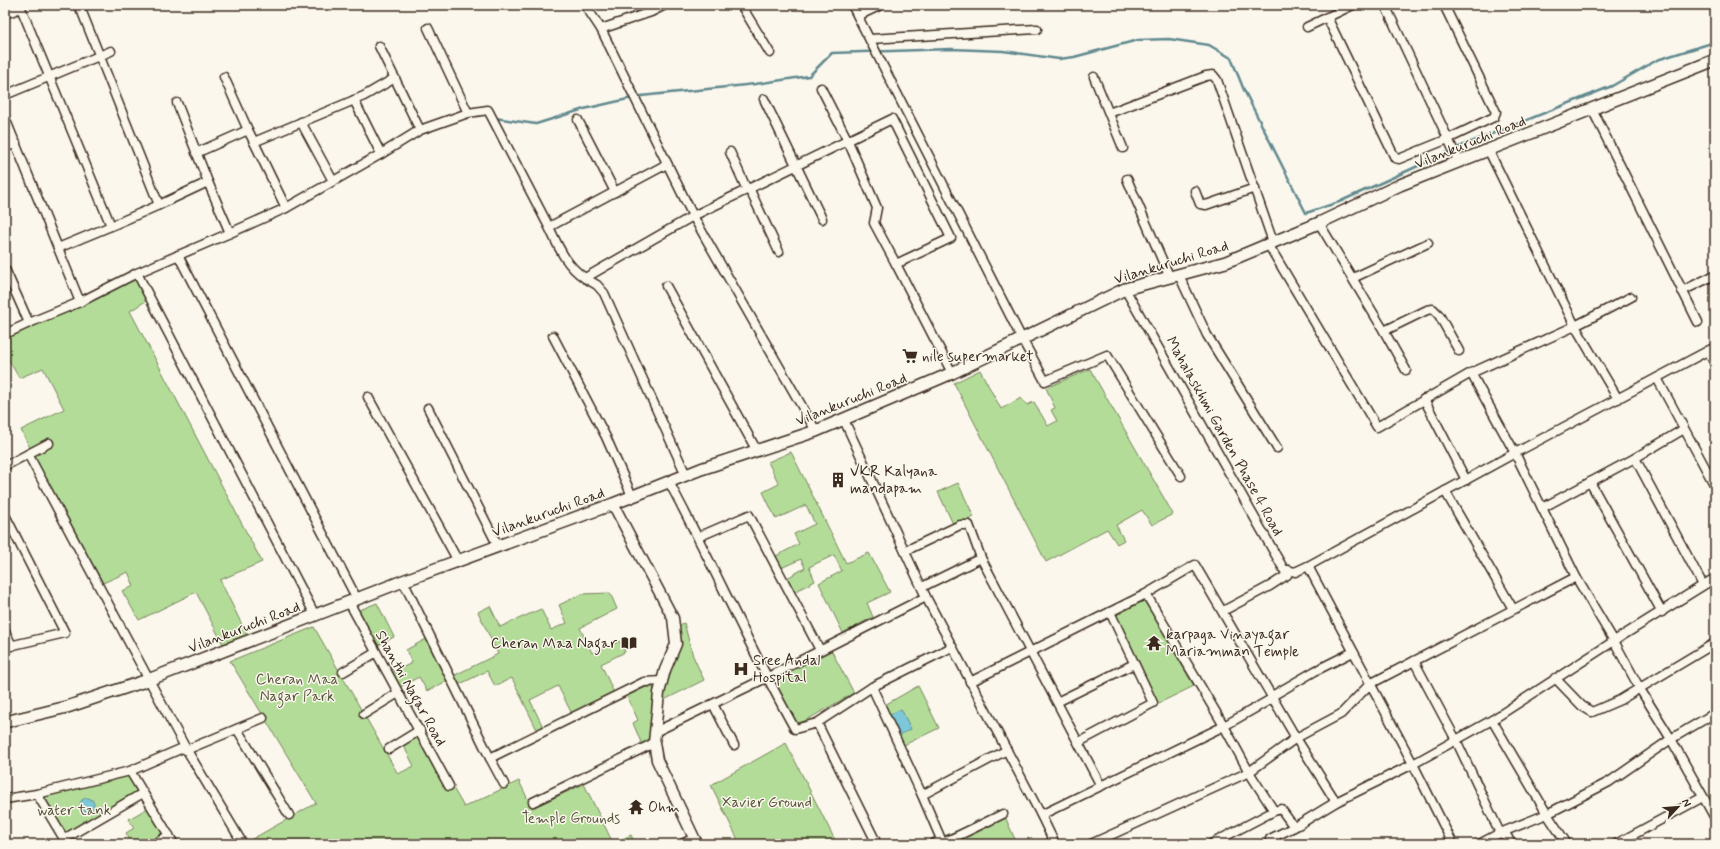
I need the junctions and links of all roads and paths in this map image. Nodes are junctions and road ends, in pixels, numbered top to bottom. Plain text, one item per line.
1 (77, 5) edge
2 (585, 5) edge
3 (665, 5) edge
4 (741, 5) edge
5 (852, 5) edge
6 (881, 5) edge
7 (1352, 5) edge
8 (1385, 5) edge
9 (1444, 5) edge
10 (21, 6) edge
11 (650, 8) edge
12 (5, 14) edge
13 (858, 16) junction
14 (1327, 17) junction
15 (1307, 27) dead end
16 (428, 28) dead end
17 (600, 29) junction
18 (1037, 29) dead end
19 (870, 39) junction
20 (379, 46) dead end
21 (111, 51) dead end
22 (770, 53) dead end
23 (99, 56) junction
24 (1715, 60) edge
25 (51, 76) junction
26 (224, 76) dead end
27 (1094, 77) dead end
28 (395, 78) junction
29 (821, 88) dead end
30 (5, 95) edge
31 (764, 99) dead end
32 (354, 100) junction
33 (177, 103) dead end
34 (1592, 109) junction
35 (468, 112) junction
36 (1109, 113) junction
37 (5, 118) edge
38 (578, 120) dead end
39 (301, 122) junction
40 (248, 130) junction
41 (420, 130) junction
42 (848, 141) junction
43 (254, 142) junction
44 (1449, 142) junction
45 (16, 143) junction
46 (5, 148) edge
47 (1123, 148) dead end
48 (1489, 151) junction
49 (730, 152) dead end
50 (196, 153) junction
51 (381, 154) junction
52 (1459, 162) junction
53 (667, 164) junction
54 (796, 166) junction
55 (1127, 179) dead end
56 (333, 181) junction
57 (208, 182) junction
58 (1254, 188) junction
59 (748, 189) junction
60 (1195, 191) dead end
61 (615, 192) junction
62 (159, 205) junction
63 (286, 208) junction
64 (693, 216) junction
65 (822, 219) dead end
66 (1319, 223) junction
67 (111, 226) junction
68 (549, 227) junction
69 (230, 233) junction
70 (1271, 243) junction
71 (1428, 243) dead end
72 (58, 248) junction
73 (779, 252) dead end
74 (178, 255) junction
75 (896, 264) junction
76 (5, 269) edge
77 (137, 273) junction
78 (1715, 275) edge
79 (1174, 276) junction
80 (585, 278) junction
81 (1353, 278) junction
82 (666, 286) dead end
83 (1126, 289) junction
84 (1682, 291) junction
85 (1631, 297) dead end
86 (80, 302) junction
87 (1698, 322) dead end
88 (29, 323) junction
89 (1575, 326) junction
90 (1384, 331) junction
91 (5, 334) edge
92 (554, 336) dead end
93 (1022, 339) junction
94 (1712, 349) edge
95 (1459, 351) dead end
96 (1715, 364) edge
97 (1406, 370) dead end
98 (1471, 372) junction
99 (952, 373) junction
100 (1657, 378) junction
101 (368, 397) dead end
102 (1424, 399) junction
103 (1618, 399) junction
104 (428, 408) dead end
105 (844, 420) junction
106 (1684, 429) junction
107 (816, 431) junction
108 (49, 443) dead end
109 (1277, 448) dead end
110 (758, 450) junction
111 (1515, 453) junction
112 (28, 454) junction
113 (1635, 458) junction
114 (5, 466) edge
115 (686, 475) junction
116 (1181, 476) dead end
117 (1466, 480) junction
118 (669, 482) junction
119 (1590, 482) junction
120 (1715, 485) edge
121 (1445, 491) junction
122 (632, 496) junction
123 (613, 504) junction
124 (1542, 508) junction
125 (5, 515) edge
126 (698, 537) junction
127 (498, 546) junction
128 (905, 551) junction
129 (981, 558) junction
130 (458, 561) junction
131 (1308, 566) junction
132 (1287, 575) junction
133 (1576, 577) junction
134 (1715, 578) edge
135 (403, 581) junction
136 (1703, 585) junction
137 (922, 587) junction
138 (1146, 594) junction
139 (926, 597) junction
140 (353, 601) junction
141 (1513, 609) junction
142 (1222, 611) junction
143 (1110, 612) junction
144 (1662, 612) junction
145 (315, 615) junction
146 (5, 631) edge
147 (1614, 641) junction
148 (1715, 643) edge
149 (9, 646) edge
150 (952, 647) junction
151 (820, 650) junction
152 (1032, 652) junction
153 (1354, 652) junction
154 (376, 653) junction
155 (1414, 661) junction
156 (1134, 664) junction
157 (343, 672) dead end
158 (766, 678) junction
159 (1555, 678) junction
160 (148, 680) junction
161 (662, 681) junction
162 (970, 682) junction
163 (1370, 684) junction
164 (872, 687) junction
165 (1640, 689) junction
166 (398, 693) junction
167 (1273, 697) junction
168 (1057, 702) junction
169 (713, 704) junction
170 (1715, 713) edge
171 (364, 714) dead end
172 (263, 718) dead end
173 (1492, 720) junction
174 (5, 722) edge
175 (817, 723) junction
176 (1224, 726) junction
177 (237, 729) junction
178 (420, 730) junction
179 (655, 732) junction
180 (1296, 738) junction
181 (1671, 739) junction
182 (1456, 740) junction
183 (1079, 742) junction
184 (654, 744) junction
185 (734, 745) dead end
186 (186, 749) junction
187 (389, 749) dead end
188 (1007, 750) junction
189 (490, 758) junction
190 (1414, 764) junction
191 (130, 771) junction
192 (1249, 772) junction
193 (504, 784) dead end
194 (449, 786) dead end
195 (1101, 786) junction
196 (143, 793) junction
197 (37, 794) junction
198 (922, 795) junction
199 (1703, 797) junction
200 (5, 799) edge
201 (534, 802) dead end
202 (1336, 802) junction
203 (1274, 811) junction
204 (1003, 814) dead end
205 (1547, 814) junction
206 (289, 815) dead end
207 (1041, 815) junction
208 (1715, 818) edge
209 (1294, 827) junction
210 (1500, 833) junction
211 (169, 835) junction
212 (696, 841) edge
213 (66, 842) edge
214 (942, 842) edge
215 (155, 844) edge
216 (174, 844) edge
217 (243, 844) edge
218 (682, 844) edge
219 (877, 844) edge
220 (933, 844) edge
221 (1054, 844) edge
222 (1091, 844) edge
223 (1211, 844) edge
224 (1272, 844) edge
225 (1453, 844) edge
226 (1479, 844) edge
227 (1512, 844) edge
228 (1567, 844) edge
229 (1616, 844) edge

1 - 23 street
2 - 17 street
3 - 11 street
4 - 22 street
5 - 13 street
6 - 13 street
7 - 14 street
8 - 44 street
9 - 44 street
10 - 12 street
10 - 25 street
11 - 17 street
13 - 19 street
14 - 15 street
14 - 44 street
16 - 35 street
17 - 53 street
18 - 19 street
19 - 93 street
20 - 28 street
21 - 23 street
23 - 25 street
23 - 62 street
24 - 34 main road, Vilankuruchi Road
25 - 30 street
25 - 67 street
26 - 40 street
27 - 36 street
28 - 32 street
28 - 41 street
29 - 42 street
31 - 54 street
32 - 39 street
32 - 51 street
33 - 50 street
34 - 48 main road, Vilankuruchi Road
34 - 84 street
35 - 41 street
35 - 68 street
36 - 47 street
36 - 58 street
37 - 45 street
38 - 61 street
39 - 43 street
39 - 56 street
40 - 43 street
40 - 50 street
41 - 51 street
42 - 54 street
42 - 75 street
42 - 75 street
43 - 63 street
44 - 52 street
45 - 46 street
45 - 72 street
48 - 52 main road, Vilankuruchi Road
48 - 89 street
49 - 59 street
50 - 57 street
51 - 56 street
52 - 66 main road, Vilankuruchi Road
53 - 61 street
53 - 64 street
54 - 59 street
54 - 65 street
55 - 79 street
56 - 63 street
57 - 62 street
57 - 69 street
58 - 60 street
58 - 70 street
59 - 64 street
59 - 73 street
61 - 68 street
62 - 67 street
63 - 69 street
64 - 80 street
64 - 107 street
66 - 70 main road, Vilankuruchi Road
66 - 81 street
67 - 72 street
68 - 80 street
69 - 74 street
70 - 79 main road, Vilankuruchi Road
70 - 102 street
71 - 81 street
72 - 86 street
74 - 77 street
74 - 140 street, Shanthi Nagar Road
75 - 99 street
76 - 88 street
77 - 86 street
77 - 145 street
78 - 84 street
79 - 83 main road, Vilankuruchi Road
79 - 109 street
80 - 115 street
81 - 90 street
82 - 110 street
83 - 93 main road, Vilankuruchi Road
83 - 132 street, Mahalaskhmi Garden Phase 4 Road
84 - 87 street
85 - 89 street
86 - 88 street
88 - 91 street
89 - 98 street
89 - 103 street
90 - 95 street
90 - 97 street
92 - 122 street
93 - 99 main road, Vilankuruchi Road
93 - 116 street
94 - 96 street
94 - 100 street
98 - 102 street
98 - 111 street
99 - 105 main road, Vilankuruchi Road
100 - 103 street
100 - 106 street
101 - 130 street
102 - 117 street
103 - 111 street
104 - 127 street
105 - 107 main road, Vilankuruchi Road
105 - 128 street
106 - 113 street
106 - 120 street
107 - 110 main road, Vilankuruchi Road
108 - 112 street
110 - 115 main road, Vilankuruchi Road
111 - 117 street
111 - 124 street
112 - 114 street
112 - 160 street
113 - 119 street
113 - 136 street
115 - 118 main road, Vilankuruchi Road
117 - 121 street
118 - 122 main road, Vilankuruchi Road
118 - 126 street
119 - 124 street
119 - 144 street
121 - 131 street
121 - 141 street
122 - 123 main road, Vilankuruchi Road
123 - 127 main road, Vilankuruchi Road
123 - 161 street
124 - 133 street
125 - 149 street
126 - 151 street
126 - 158 street
127 - 130 main road, Vilankuruchi Road
128 - 129 street
128 - 137 street
129 - 137 street
129 - 152 street
130 - 135 main road, Vilankuruchi Road
131 - 132 street
131 - 153 street
132 - 142 street
133 - 141 street
133 - 147 street
134 - 136 street
135 - 140 main road, Vilankuruchi Road
135 - 189 street
136 - 144 street
137 - 139 street
138 - 142 street
138 - 143 street
138 - 176 street
139 - 150 street
139 - 151 street
140 - 145 main road, Vilankuruchi Road
140 - 154 street, Shanthi Nagar Road
141 - 155 street
142 - 167 street
143 - 152 street
143 - 156 street
144 - 147 street
145 - 160 main road, Vilankuruchi Road
146 - 149 street
147 - 159 street
147 - 165 street
148 - 165 street
150 - 162 street
150 - 164 street
151 - 158 street
152 - 162 street
152 - 168 street
153 - 163 street
153 - 167 street
154 - 157 street
154 - 166 street, Shanthi Nagar Road
155 - 163 street
155 - 182 street
156 - 168 street
156 - 183 street
158 - 169 street
158 - 175 street
159 - 165 street
159 - 173 street
160 - 174 main road, Vilankuruchi Road
160 - 186 street
161 - 179 street
161 - 189 street
162 - 188 street
163 - 180 street
163 - 190 street
164 - 175 street
164 - 198 street
165 - 181 street
166 - 171 street
166 - 178 street, Shanthi Nagar Road
167 - 176 street
167 - 180 street
168 - 183 street
169 - 179 street
169 - 185 street
170 - 181 street
172 - 177 street
173 - 182 street
173 - 205 street
175 - 219 street
176 - 192 street
176 - 195 street
177 - 186 street
177 - 206 street
178 - 187 street
178 - 194 street, Shanthi Nagar Road
179 - 184 street
180 - 192 street
180 - 202 street
181 - 199 street
181 - 205 street
182 - 190 street
182 - 210 street
183 - 195 street
184 - 201 street
184 - 212 street
186 - 191 street
186 - 217 street
188 - 198 street
188 - 207 street
189 - 193 street
190 - 202 street
190 - 225 street
191 - 196 street
191 - 197 street
192 - 203 street
192 - 222 street
195 - 207 street
196 - 211 street
196 - 213 street
197 - 200 street
197 - 213 street
198 - 214 street
199 - 208 street
199 - 229 street
202 - 209 street
203 - 209 street
203 - 223 street
204 - 214 street
205 - 210 street
205 - 228 street
207 - 221 street
209 - 224 street
210 - 226 street
210 - 227 street
211 - 215 street
211 - 216 street
212 - 218 street
214 - 220 street

